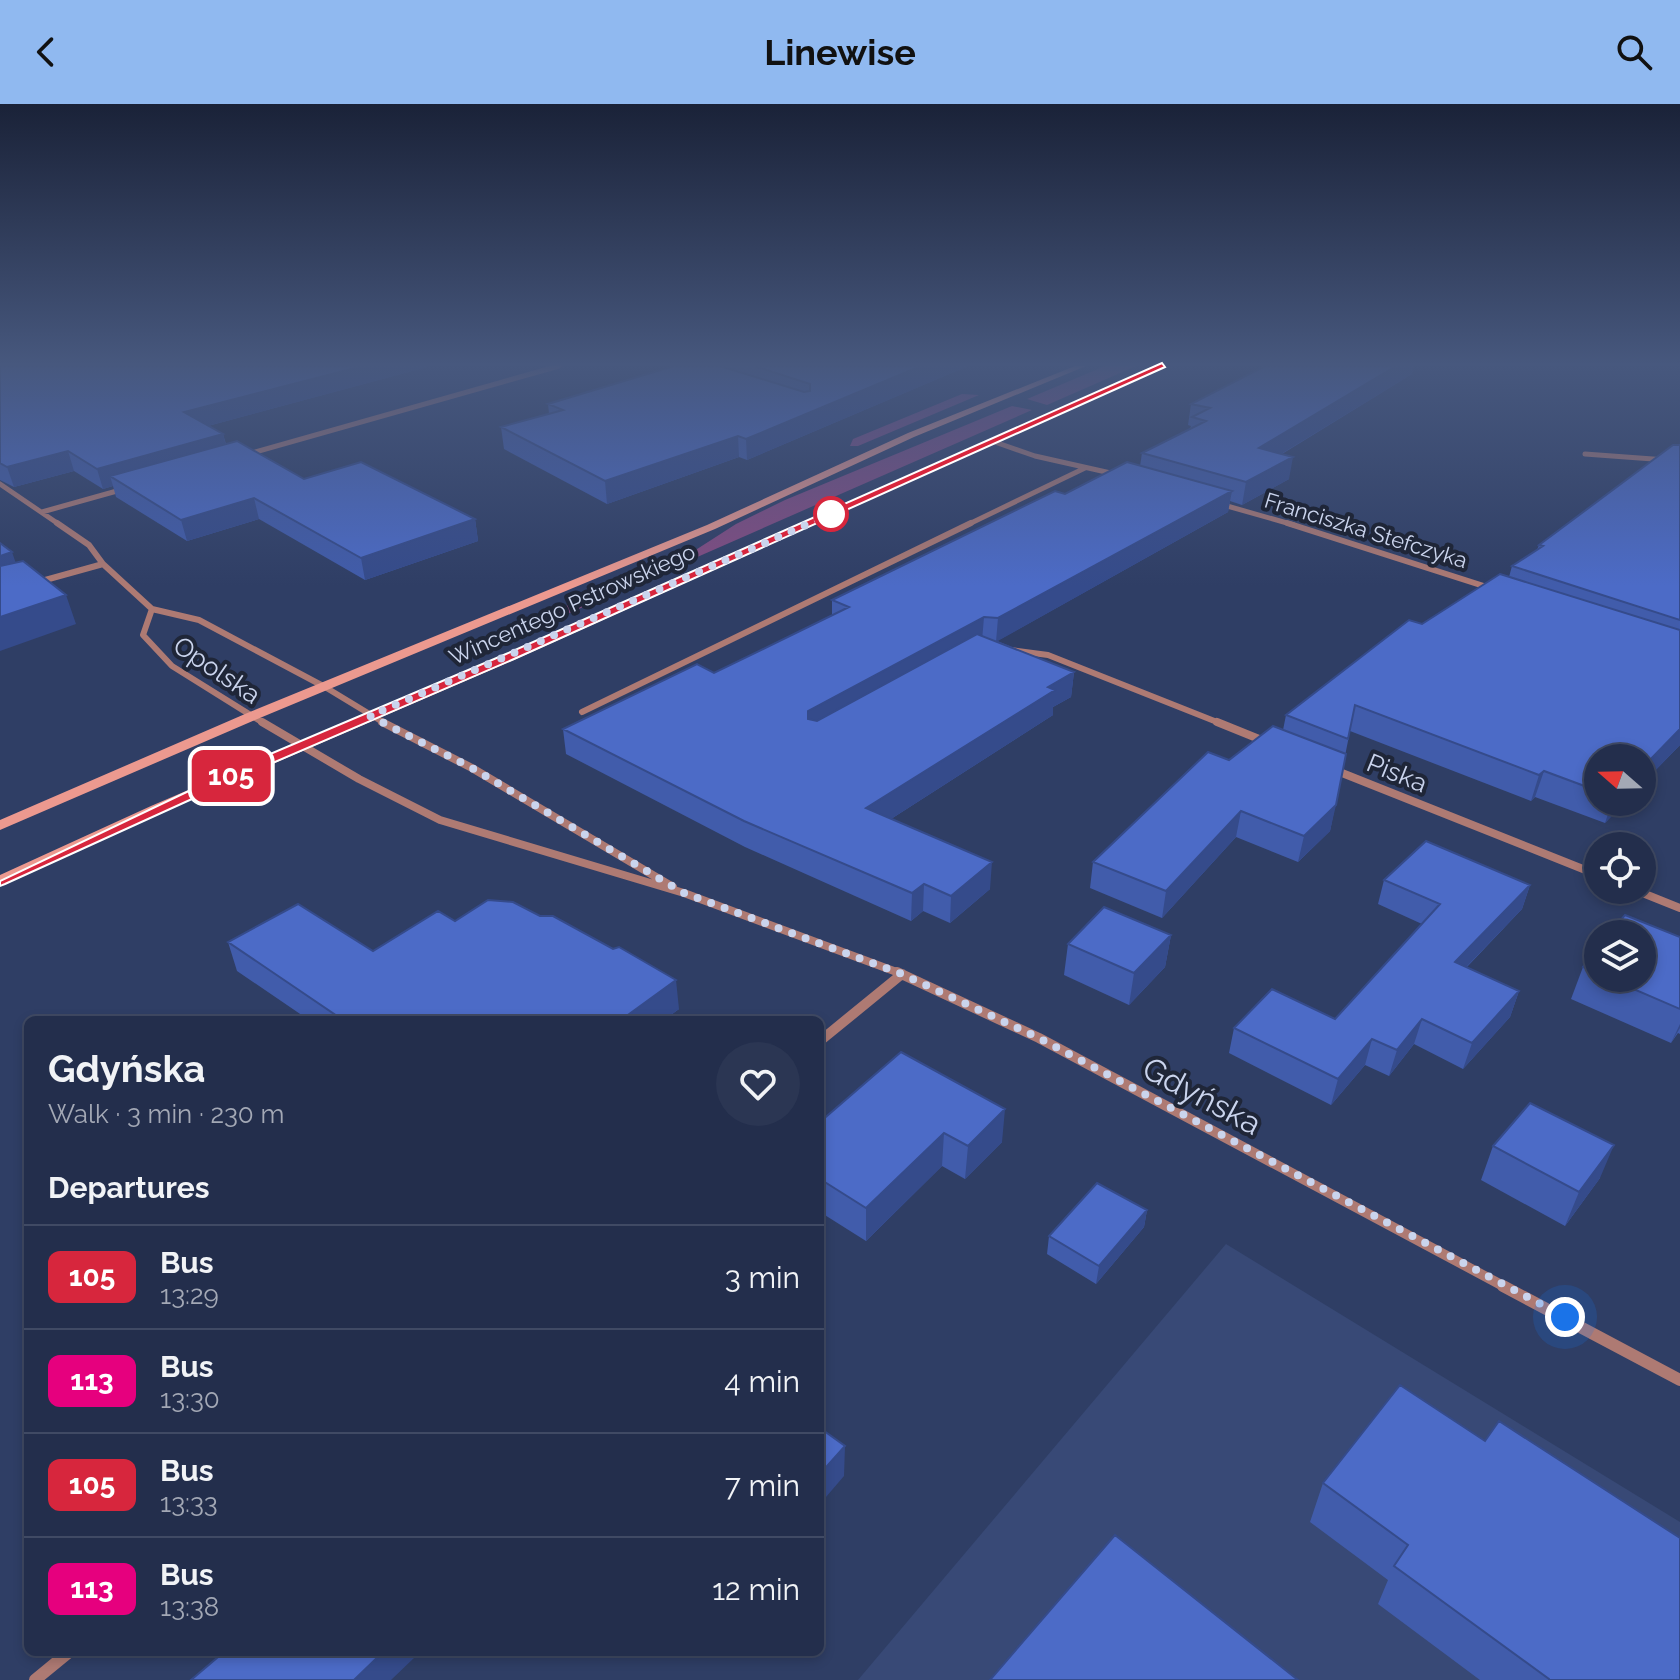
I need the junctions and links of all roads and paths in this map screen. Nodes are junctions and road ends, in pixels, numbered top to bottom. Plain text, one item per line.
1 (298, 440) edge
2 (901, 440) edge
3 (995, 440) edge
4 (992, 441) junction
5 (1585, 454) dead end
6 (240, 456) edge
7 (1680, 461) edge
8 (1085, 468) junction
9 (1119, 476) edge
10 (0, 484) edge
11 (133, 486) edge
12 (1207, 501) edge
13 (42, 512) junction
14 (103, 564) junction
15 (29, 585) edge
16 (1502, 593) edge
17 (152, 609) junction
18 (1001, 648) edge
19 (325, 687) junction
20 (582, 712) dead end
21 (370, 716) junction
22 (250, 717) junction
23 (1273, 745) edge
24 (299, 746) junction
25 (1317, 763) edge
26 (0, 825) edge
27 (1584, 869) edge
28 (0, 881) edge
29 (684, 893) junction
30 (1656, 898) edge
31 (1680, 908) edge
32 (902, 974) junction
33 (824, 1038) edge
34 (1680, 1380) edge
35 (64, 1656) edge
36 (35, 1680) edge

1 - 6 street
2 - 19 main road, Wincentego Pstrowskiego
3 - 4 main road, Wincentego Pstrowskiego
4 - 8 street
4 - 21 main road, Wincentego Pstrowskiego
5 - 7 street
8 - 9 street
8 - 20 street
10 - 13 street, Opolska
11 - 13 street
12 - 16 street, Franciszka Stefczyka
13 - 14 street, Opolska
14 - 15 street
14 - 17 street, Opolska
17 - 19 street, Opolska
17 - 22 street, Opolska
18 - 23 street
19 - 21 street, Gdyńska
19 - 22 main road, Wincentego Pstrowskiego
21 - 24 main road, Wincentego Pstrowskiego
21 - 29 street, Gdyńska
22 - 24 street, Opolska
22 - 26 main road, Wincentego Pstrowskiego
24 - 28 main road, Wincentego Pstrowskiego
24 - 29 street, Gdyńska
25 - 27 street, Piska
29 - 32 street, Gdyńska
30 - 31 street
32 - 33 street
32 - 34 street, Gdyńska
35 - 36 street

